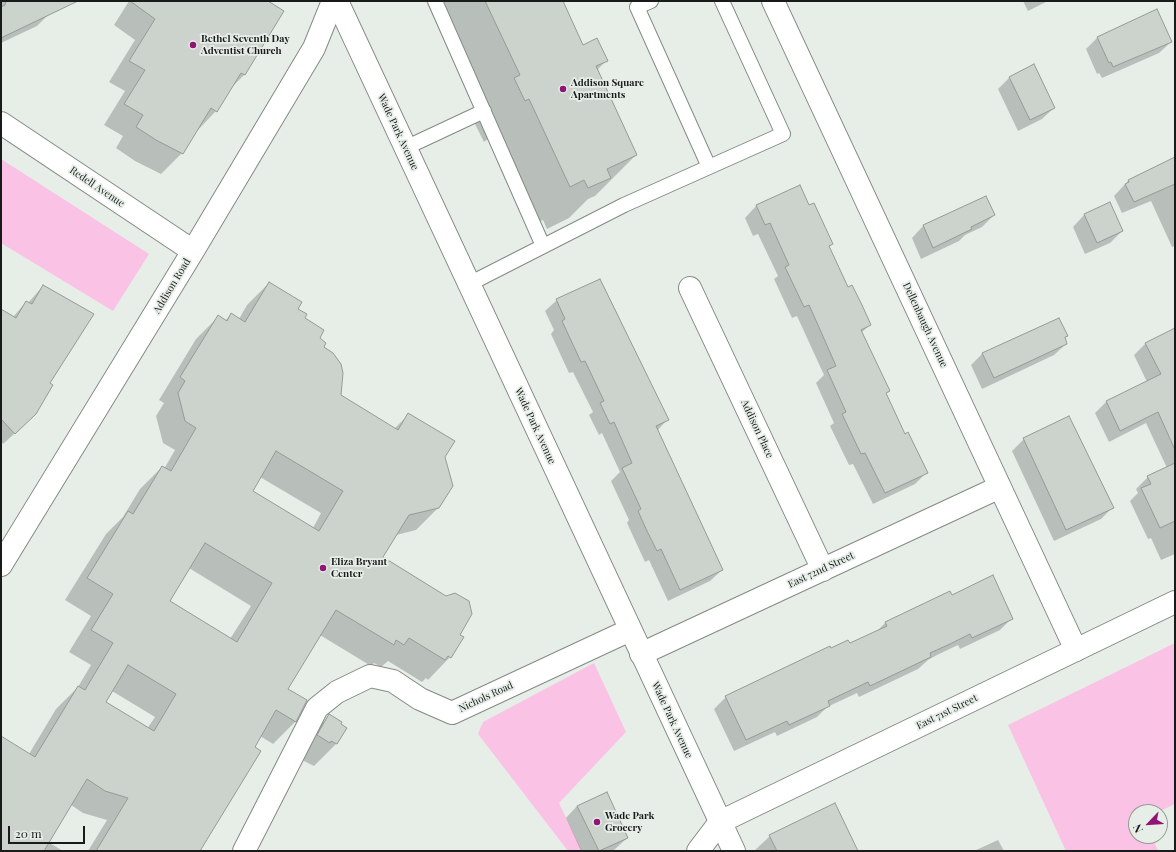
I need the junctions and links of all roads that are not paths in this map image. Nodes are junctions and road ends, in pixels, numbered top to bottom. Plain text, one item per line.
1 (333, 1) edge
2 (337, 1) edge
3 (435, 1) edge
4 (651, 1) edge
5 (722, 1) edge
6 (773, 1) edge
7 (484, 111) junction
8 (1, 123) edge
9 (405, 148) junction
10 (709, 167) junction
11 (543, 246) junction
12 (193, 251) junction
13 (469, 284) junction
14 (690, 288) dead end
15 (1000, 486) junction
16 (1, 565) edge
17 (823, 570) junction
18 (1175, 602) edge
19 (630, 630) junction
20 (1076, 650) junction
21 (641, 654) junction
22 (720, 822) junction
23 (244, 851) edge
24 (698, 851) edge
25 (734, 851) edge

1 - 12 street, Addison Road
2 - 9 street, Wade Park Avenue
3 - 7 lane
4 - 10 lane
5 - 10 lane
6 - 15 street, Dellenbaugh Avenue
7 - 9 lane
7 - 11 lane
8 - 12 street, Redell Avenue
9 - 13 street, Wade Park Avenue
10 - 11 lane
11 - 13 lane
12 - 16 street, Addison Road
13 - 19 street, Wade Park Avenue
14 - 17 street, Addison Place
15 - 17 street, East 72nd Street
15 - 20 street, Dellenbaugh Avenue
17 - 21 street, East 72nd Street
18 - 20 street, East 71st Street
19 - 21 street, Wade Park Avenue
19 - 23 street, Nichols Road
20 - 22 street, East 71st Street
21 - 22 street, Wade Park Avenue
22 - 24 street
22 - 25 street, Wade Park Avenue

